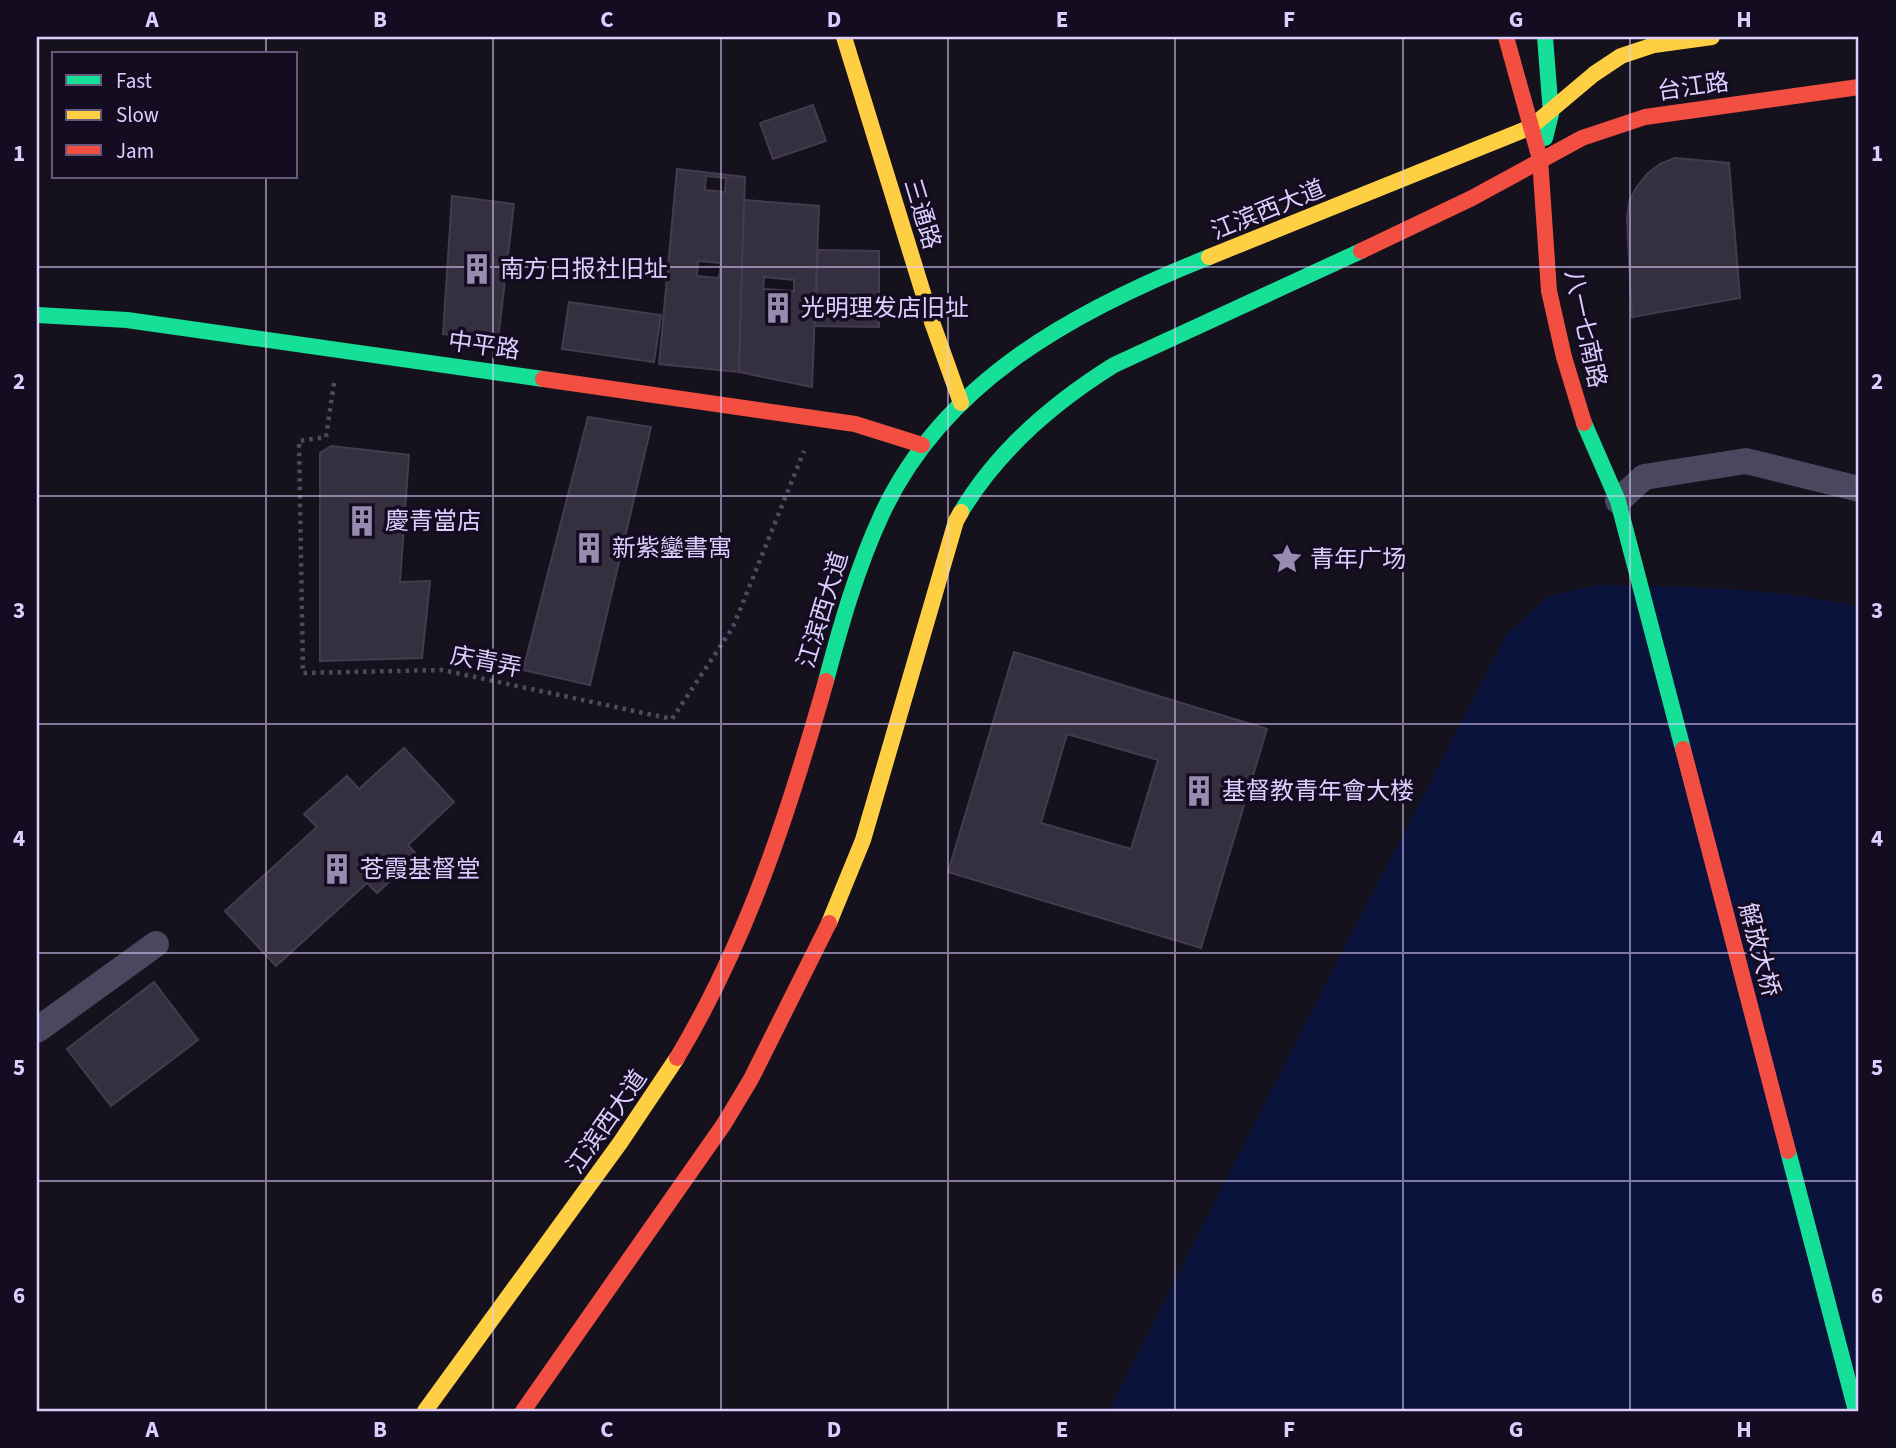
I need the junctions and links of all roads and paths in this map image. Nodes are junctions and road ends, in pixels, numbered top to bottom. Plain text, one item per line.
1 (844, 37) edge
2 (1506, 37) edge
3 (1545, 37) edge
4 (1712, 37) edge
5 (1859, 86) edge
6 (1551, 114) junction
7 (1531, 127) junction
8 (1539, 159) junction
9 (37, 315) edge
10 (340, 348) junction
11 (961, 403) junction
12 (818, 418) junction
13 (922, 445) junction
14 (1859, 489) edge
15 (1618, 501) junction
16 (156, 944) dead end
17 (37, 1030) edge
18 (425, 1411) edge
19 (523, 1411) edge
20 (1856, 1411) edge

1 - 11 main road, 三通路
2 - 7 main road, 八一七南路
3 - 6 main road, 八一七南路
4 - 6 main road, 台江路
5 - 8 main road, 台江路
6 - 7 main road, 江滨西大道
6 - 8 main road, 八一七南路
7 - 8 main road, 八一七南路
7 - 11 main road, 江滨西大道
8 - 15 main road, 八一七南路
8 - 19 main road
9 - 10 main road, 中平路
10 - 12 main road, 中平路
10 - 12 path, 庆青弄
11 - 13 main road, 江滨西大道
12 - 13 main road, 中平路
13 - 18 main road, 江滨西大道
14 - 15 street
15 - 20 main road, 解放大桥
16 - 17 street

